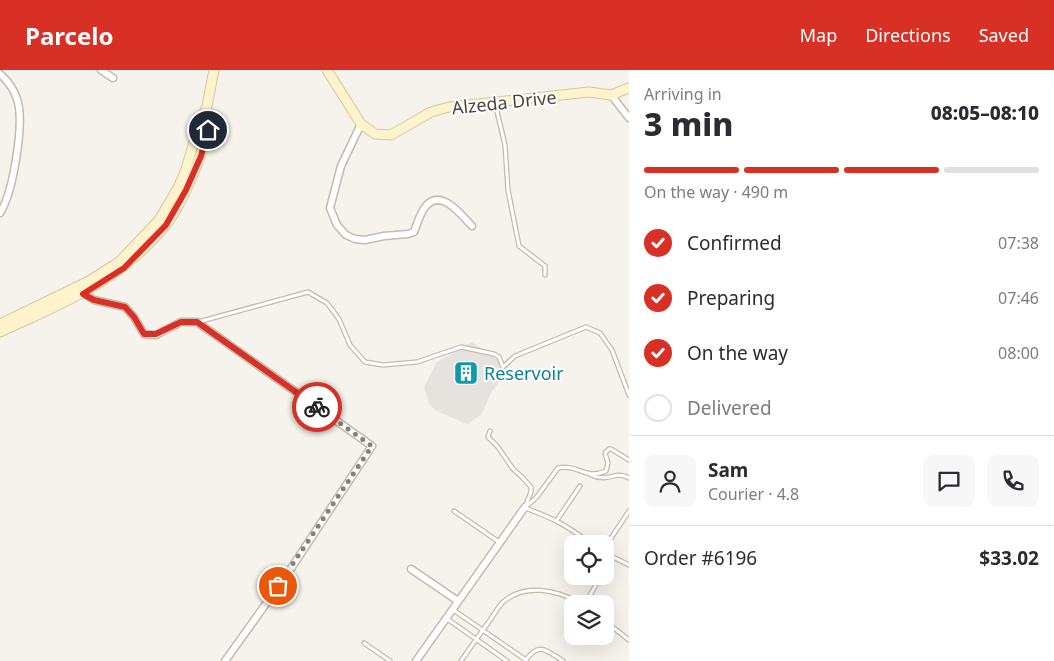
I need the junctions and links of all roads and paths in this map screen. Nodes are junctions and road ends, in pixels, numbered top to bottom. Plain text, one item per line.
1 (101, 70) edge
2 (214, 70) edge
3 (327, 70) edge
4 (0, 74) edge
5 (113, 78) dead end
6 (629, 88) edge
7 (611, 95) junction
8 (495, 102) junction
9 (207, 106) junction
10 (629, 118) edge
11 (361, 124) junction
12 (0, 213) edge
13 (472, 226) dead end
14 (545, 275) dead end
15 (83, 294) junction
16 (197, 322) junction
17 (0, 324) edge
18 (0, 332) edge
19 (629, 395) edge
20 (490, 431) dead end
21 (629, 460) edge
22 (591, 475) junction
23 (629, 478) edge
24 (580, 486) dead end
25 (525, 507) junction
26 (454, 511) dead end
27 (629, 511) edge
28 (557, 520) junction
29 (579, 535) edge
30 (613, 535) edge
31 (500, 542) junction
32 (614, 558) edge
33 (629, 565) edge
34 (411, 569) dead end
35 (564, 595) edge
36 (458, 601) junction
37 (452, 609) junction
38 (446, 618) junction
39 (614, 629) edge
40 (483, 630) junction
41 (476, 640) junction
42 (629, 640) edge
43 (364, 644) dead end
44 (225, 661) edge
45 (390, 661) edge
46 (416, 661) edge
47 (462, 661) edge
48 (507, 661) edge
49 (525, 661) edge
50 (562, 661) edge

1 - 5 street
2 - 9 main road
3 - 11 main road
4 - 12 street
6 - 7 main road, Alzeda Drive
7 - 8 main road, Alzeda Drive
7 - 10 street
8 - 11 main road, Alzeda Drive
8 - 14 lane
9 - 15 main road
9 - 17 main road
11 - 13 street
15 - 16 street
15 - 18 main road
16 - 19 lane
16 - 44 street
20 - 25 lane
21 - 22 lane
22 - 23 lane
22 - 25 lane
24 - 28 lane
25 - 28 lane
25 - 31 street
26 - 31 lane
27 - 30 lane
28 - 29 lane
31 - 36 street
32 - 33 lane
34 - 36 street
35 - 40 lane
36 - 37 street
37 - 38 street
37 - 40 lane
38 - 41 lane
38 - 46 street
39 - 42 lane
40 - 41 lane
40 - 49 lane
41 - 47 lane
41 - 48 lane
43 - 45 lane
49 - 50 lane

